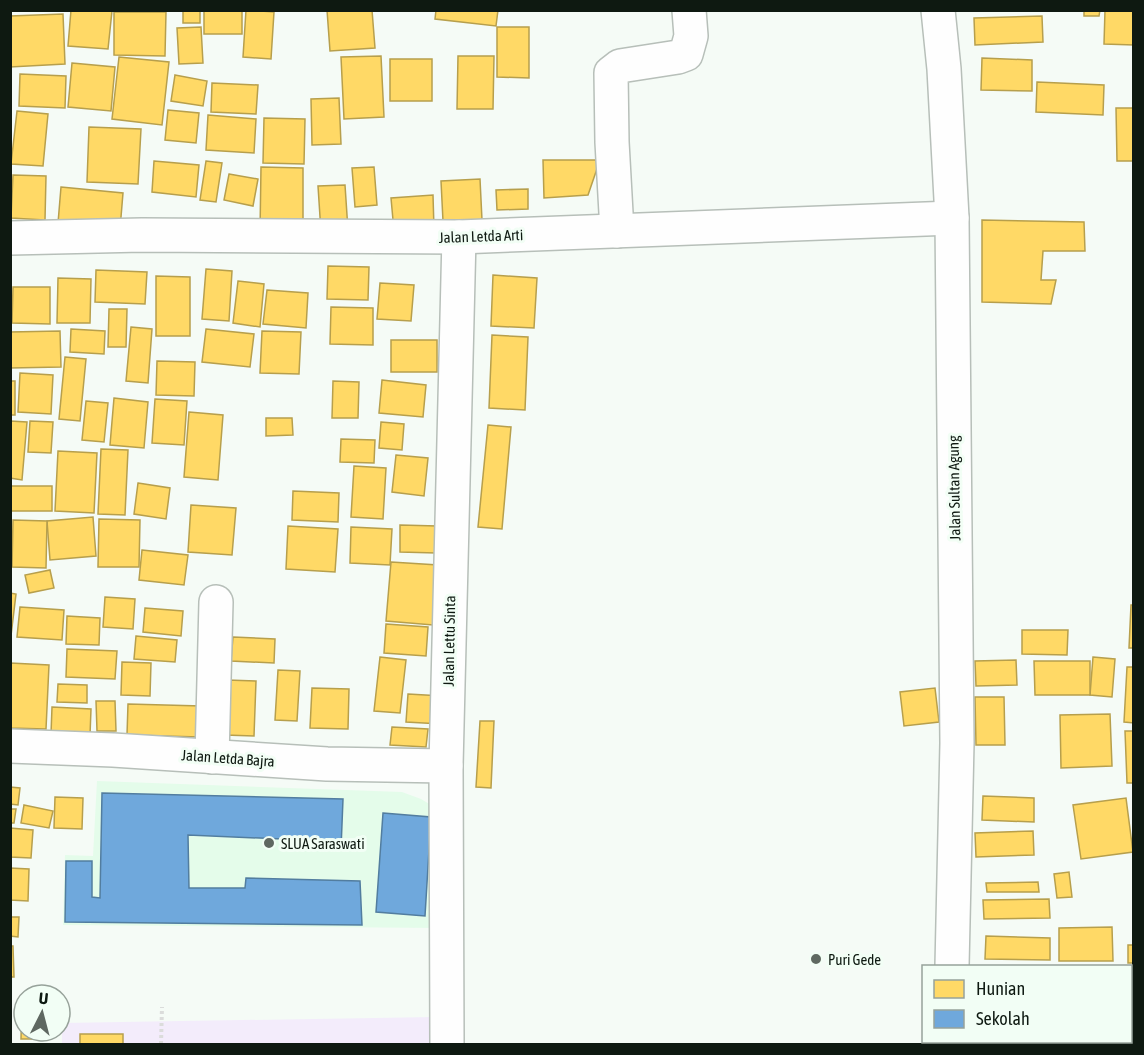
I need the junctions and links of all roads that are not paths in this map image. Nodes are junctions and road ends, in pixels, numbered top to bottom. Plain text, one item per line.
1 (689, 10) edge
2 (938, 10) edge
3 (952, 218) junction
4 (617, 231) junction
5 (459, 237) junction
6 (10, 238) edge
7 (216, 602) dead end
8 (10, 746) edge
9 (212, 757) junction
10 (446, 766) junction
11 (952, 965) edge
12 (447, 1044) edge

1 - 4 street
2 - 3 street, Jalan Sultan Agung
3 - 4 street, Jalan Letda Arti
3 - 11 street, Jalan Sultan Agung
4 - 5 street, Jalan Letda Arti
5 - 6 street, Jalan Letda Arti
5 - 10 street, Jalan Lettu Sinta
7 - 9 street
8 - 9 street, Jalan Letda Bajra
9 - 10 street, Jalan Letda Bajra
10 - 12 street, Jalan Lettu Sinta

